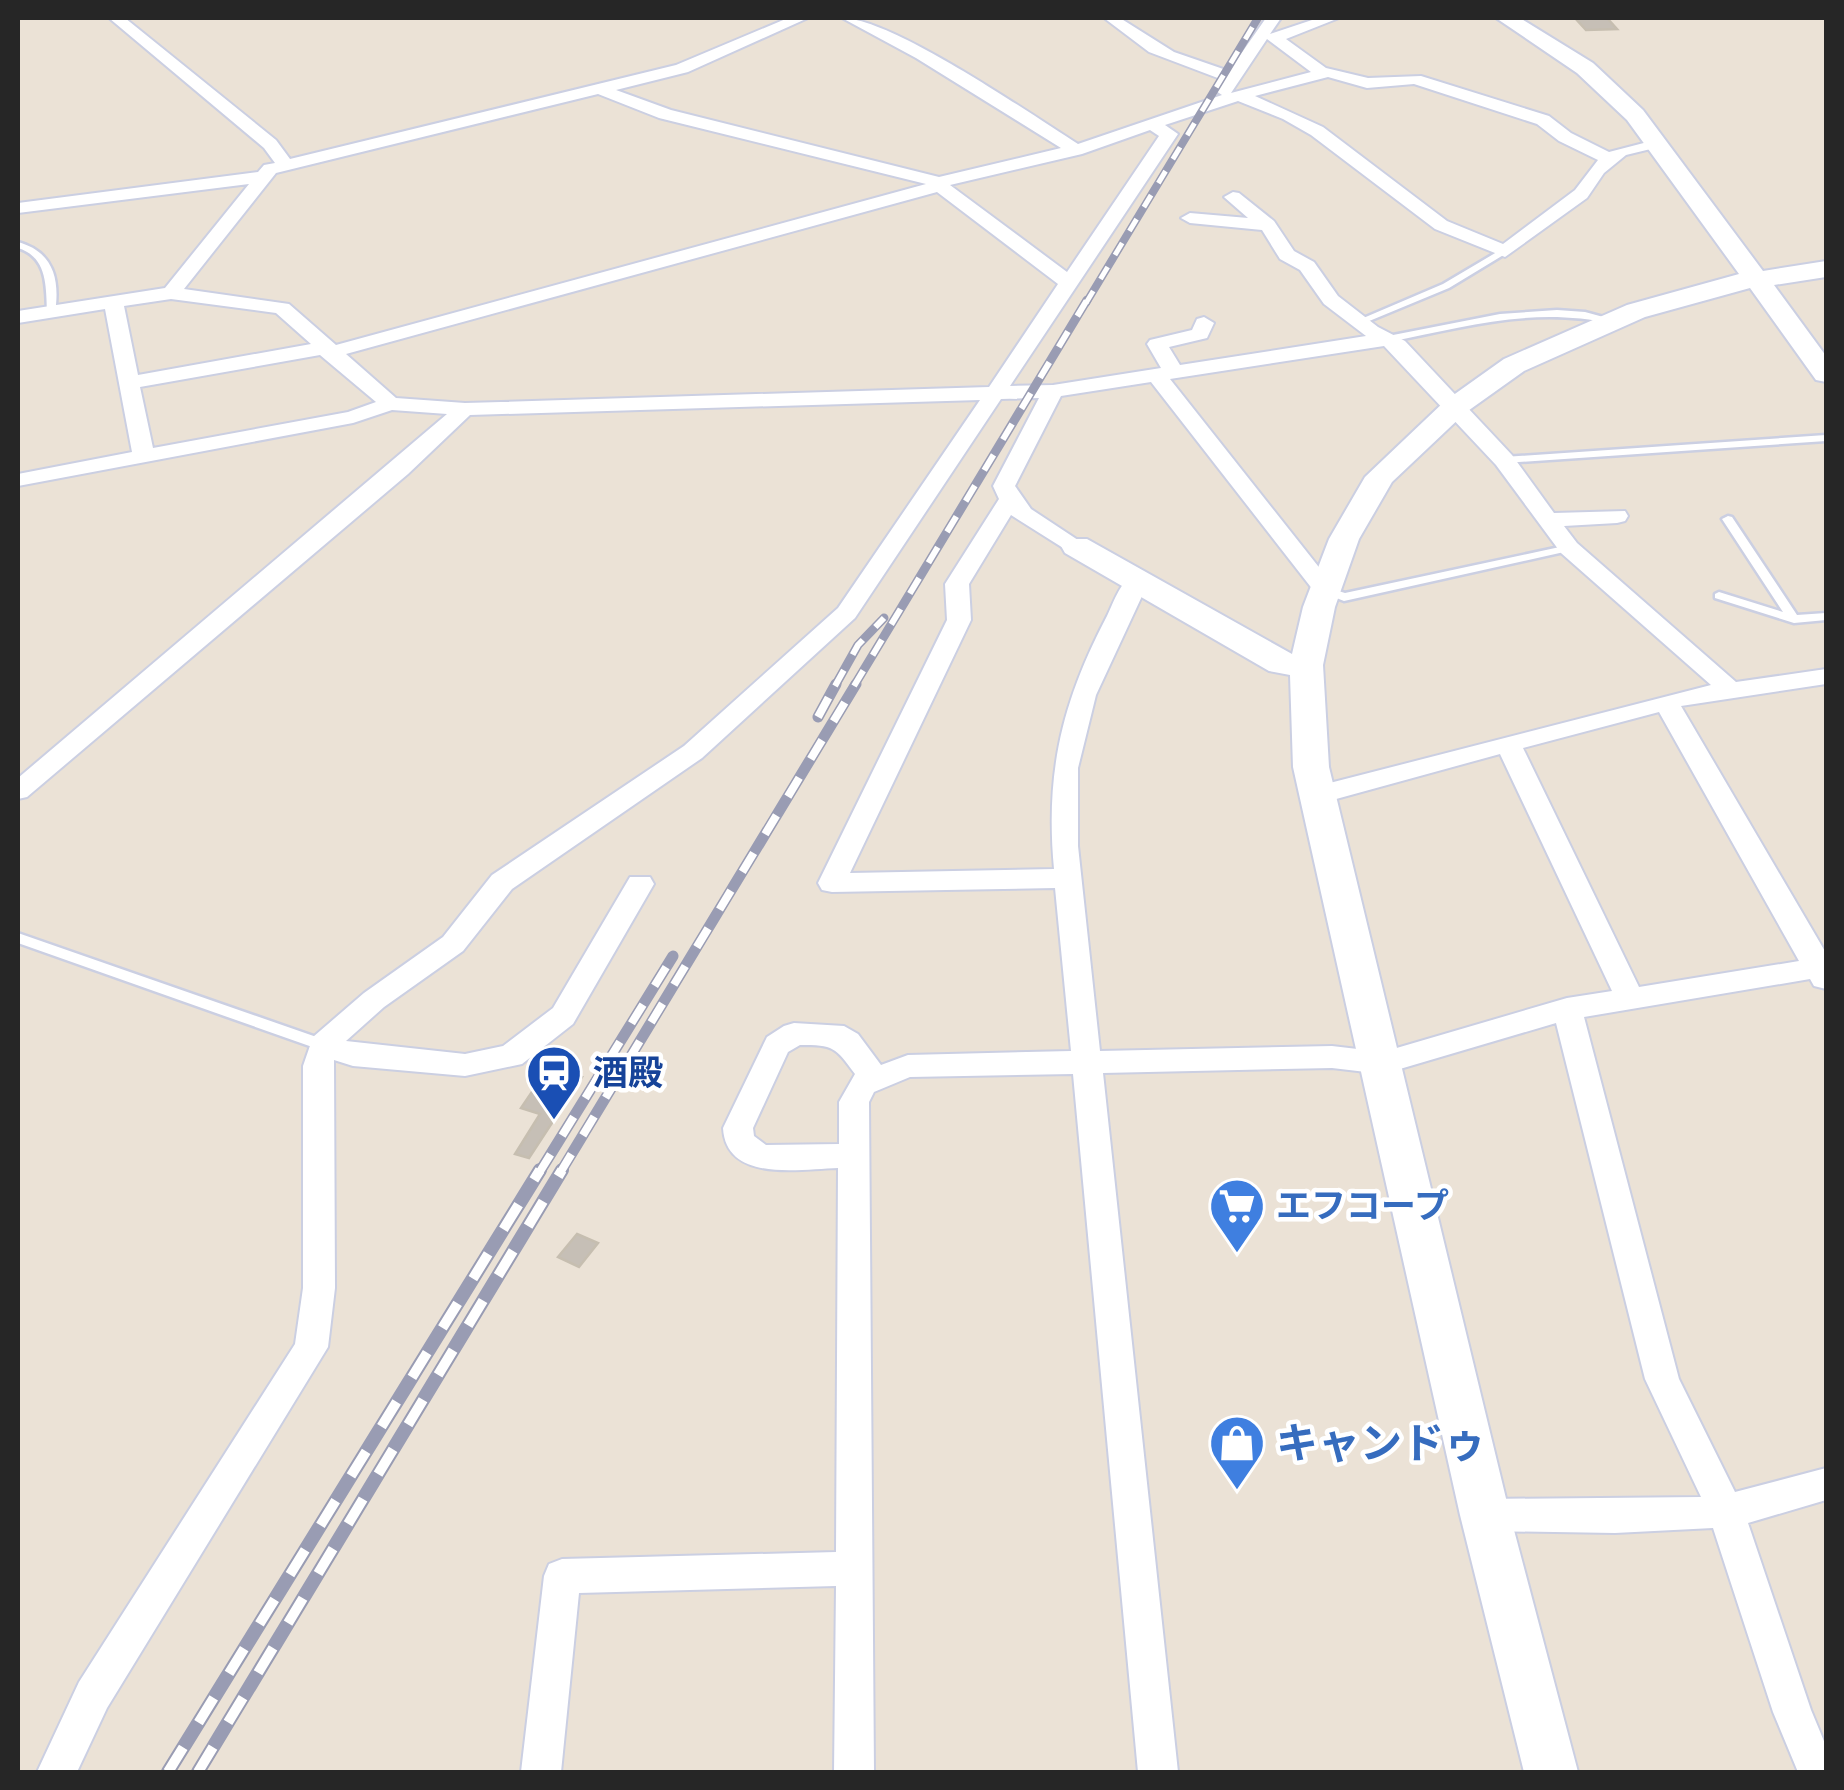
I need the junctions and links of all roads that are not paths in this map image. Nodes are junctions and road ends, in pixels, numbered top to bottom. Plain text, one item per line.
1 (116, 18) edge
2 (798, 18) edge
3 (849, 18) edge
4 (1111, 18) edge
5 (1273, 18) edge
6 (1332, 18) edge
7 (1506, 18) edge
8 (1268, 36) junction
9 (1323, 73) junction
10 (1236, 87) junction
11 (600, 89) junction
12 (1154, 126) junction
13 (1657, 142) junction
14 (1076, 150) junction
15 (1610, 159) junction
16 (285, 165) junction
17 (260, 177) junction
18 (939, 184) junction
19 (1234, 197) dead end
20 (18, 208) edge
21 (1190, 218) dead end
22 (1268, 226) junction
23 (18, 245) edge
24 (1505, 250) junction
25 (1826, 269) edge
26 (1756, 278) junction
27 (1070, 284) junction
28 (171, 293) junction
29 (112, 301) junction
30 (52, 311) junction
31 (18, 317) edge
32 (1613, 321) junction
33 (1359, 322) junction
34 (1204, 323) dead end
35 (1388, 339) junction
36 (326, 351) junction
37 (1164, 372) junction
38 (1826, 374) edge
39 (130, 383) junction
40 (994, 391) junction
41 (1053, 391) junction
42 (390, 404) junction
43 (1455, 407) junction
44 (465, 410) junction
45 (1826, 438) edge
46 (144, 456) junction
47 (1504, 460) junction
48 (18, 480) edge
49 (1010, 499) junction
50 (1617, 516) dead end
51 (1728, 519) dead end
52 (1548, 520) junction
53 (1076, 546) joint
54 (1569, 548) junction
55 (1137, 581) junction
56 (1325, 590) junction
57 (1718, 596) dead end
58 (1826, 617) edge
59 (1794, 619) junction
60 (1306, 665) junction
61 (1826, 676) edge
62 (1731, 690) junction
63 (1666, 702) junction
64 (1508, 744) junction
65 (18, 791) edge
66 (1318, 795) junction
67 (1068, 878) junction
68 (640, 884) dead end
69 (18, 938) edge
70 (1823, 970) edge
71 (1630, 999) junction
72 (1567, 1010) junction
73 (323, 1045) junction
74 (1086, 1062) junction
75 (1383, 1063) junction
76 (874, 1078) junction
77 (853, 1156) junction
78 (1826, 1484) edge
79 (1726, 1512) junction
80 (1485, 1515) junction
81 (853, 1568) junction
82 (57, 1772) edge
83 (541, 1772) edge
84 (854, 1772) edge
85 (1158, 1772) edge
86 (1551, 1772) edge
87 (1818, 1772) edge

1 - 16 street
2 - 11 street
3 - 14 street
4 - 10 street
5 - 8 street
6 - 8 street
7 - 13 street
8 - 9 street
8 - 10 street
9 - 10 street
9 - 15 street
10 - 12 street
10 - 24 street
11 - 16 street
11 - 18 street
12 - 14 street
12 - 27 street
13 - 15 street
13 - 26 street
14 - 18 street
15 - 24 street
16 - 17 street
17 - 20 street
17 - 28 street
18 - 27 street
18 - 36 street
19 - 22 street
21 - 22 street
22 - 33 street
23 - 30 lane
24 - 33 lane
25 - 26 street
26 - 32 street
26 - 38 street
27 - 40 street
28 - 29 street
28 - 36 street
29 - 30 street
29 - 39 street
30 - 31 street
32 - 35 lane
32 - 43 street
33 - 35 street
34 - 37 street
35 - 37 street
35 - 43 street
36 - 39 street
36 - 42 street
37 - 41 street
37 - 56 street
39 - 46 street
40 - 41 street
40 - 44 street
40 - 73 street
41 - 49 street
42 - 44 street
42 - 46 street
43 - 47 street
43 - 56 street
44 - 65 street
45 - 47 lane
46 - 48 street
47 - 52 street
49 - 53 street
49 - 67 street
50 - 52 street
51 - 59 lane
52 - 54 street
53 - 55 street
54 - 56 lane
54 - 62 street
55 - 60 street
55 - 67 street
56 - 60 street
57 - 59 lane
58 - 59 lane
60 - 66 street
61 - 62 street
62 - 63 street
63 - 64 street
63 - 70 street
64 - 66 street
64 - 71 street
66 - 75 street
67 - 74 street
68 - 73 street
69 - 73 lane
70 - 71 street
71 - 72 street
72 - 75 street
72 - 79 street
73 - 82 street
74 - 75 street
74 - 76 street
74 - 85 street
75 - 80 street
76 - 77 street
76 - 77 street
77 - 81 street
78 - 79 street
79 - 80 street
79 - 87 street
80 - 86 street
81 - 83 street
81 - 84 street

